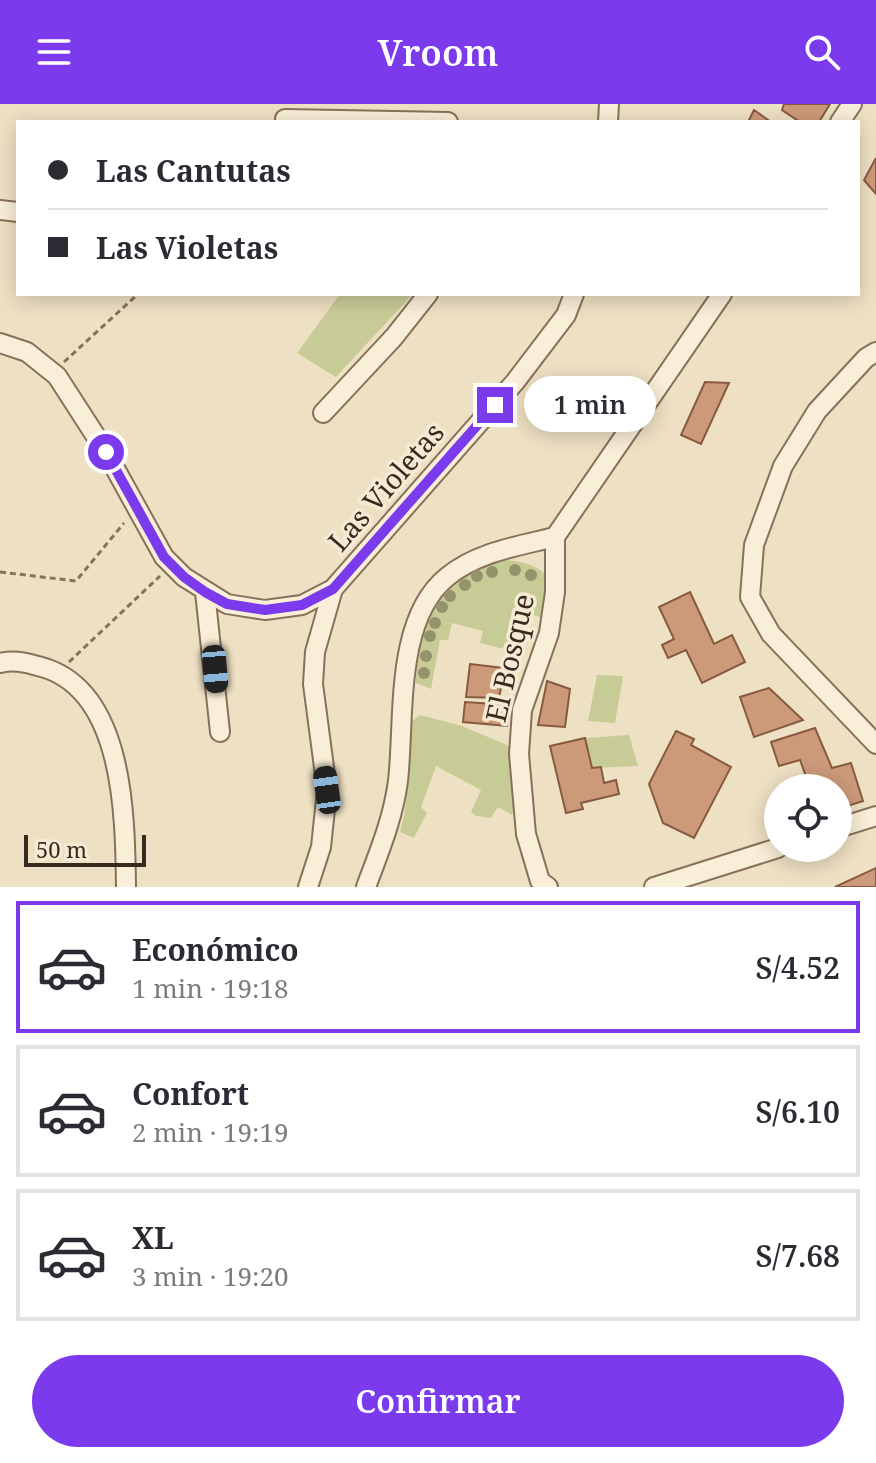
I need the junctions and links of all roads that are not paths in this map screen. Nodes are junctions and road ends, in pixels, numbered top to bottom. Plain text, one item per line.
1 (285, 119) dead end
2 (339, 120) edge
3 (426, 296) edge
4 (573, 296) edge
5 (721, 296) edge
6 (0, 343) edge
7 (876, 352) edge
8 (323, 413) dead end
9 (555, 537) junction
10 (333, 589) junction
11 (205, 592) junction
12 (0, 663) edge
13 (220, 732) dead end
14 (876, 744) edge
15 (876, 816) edge
16 (852, 824) edge
17 (764, 852) edge
18 (126, 887) edge
19 (308, 887) edge
20 (366, 887) edge
21 (548, 887) edge
22 (654, 887) edge

1 - 2 street
3 - 8 street
4 - 10 street, Las Violetas
5 - 9 street
6 - 11 street
7 - 14 street
9 - 20 street
9 - 21 street, El Bosque
10 - 11 street
10 - 19 street, Las Violetas
11 - 13 street
12 - 18 street
15 - 16 street
17 - 22 street

